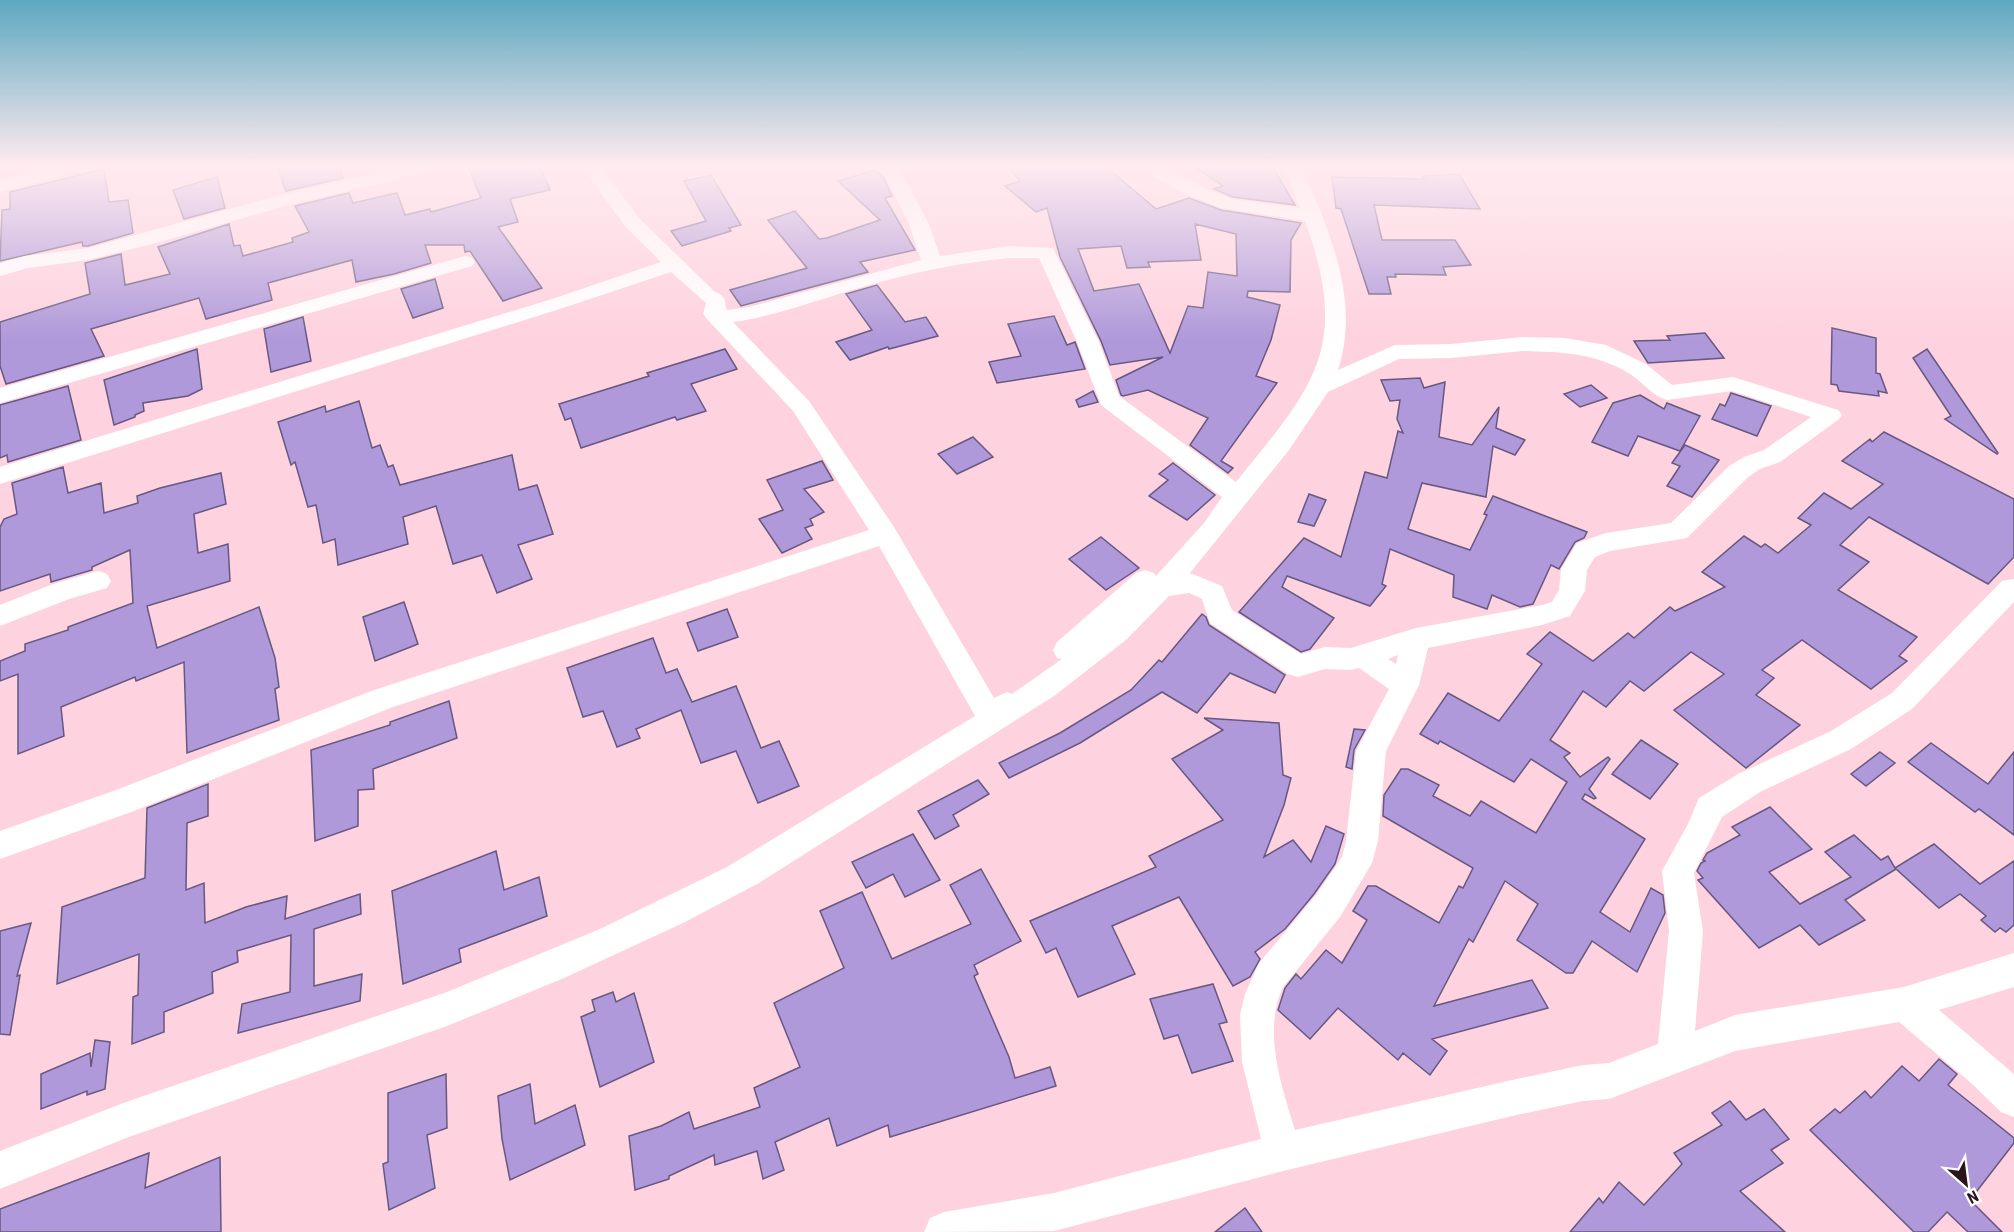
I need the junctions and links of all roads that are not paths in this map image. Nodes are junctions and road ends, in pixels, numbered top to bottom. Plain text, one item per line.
1 (202, 223) edge
2 (633, 223) edge
3 (919, 223) edge
4 (1315, 223) edge
5 (465, 262) dead end
6 (932, 263) junction
7 (674, 264) junction
8 (0, 270) edge
9 (714, 314) junction
10 (1318, 388) junction
11 (0, 396) edge
12 (0, 476) edge
13 (1238, 496) junction
14 (885, 534) junction
15 (98, 581) dead end
16 (1163, 587) junction
17 (2011, 588) dead end
18 (0, 616) edge
19 (1416, 639) junction
20 (1363, 656) junction
21 (1405, 686) junction
22 (0, 845) edge
23 (2014, 970) edge
24 (1904, 1004) junction
25 (1675, 1055) junction
26 (2014, 1099) edge
27 (1283, 1152) junction
28 (0, 1170) edge
29 (944, 1232) edge

1 - 8 street
2 - 7 street
3 - 6 street
4 - 10 street
5 - 11 street
6 - 9 street
6 - 13 street
7 - 9 street
7 - 12 street
9 - 14 street
10 - 13 street
10 - 19 street
13 - 14 street
13 - 16 street
14 - 22 street
15 - 18 street
16 - 20 street
16 - 28 street
17 - 25 street
19 - 20 street
19 - 21 street
20 - 21 street
21 - 27 street
23 - 24 street
24 - 25 street
24 - 26 street
25 - 27 street
27 - 29 street

